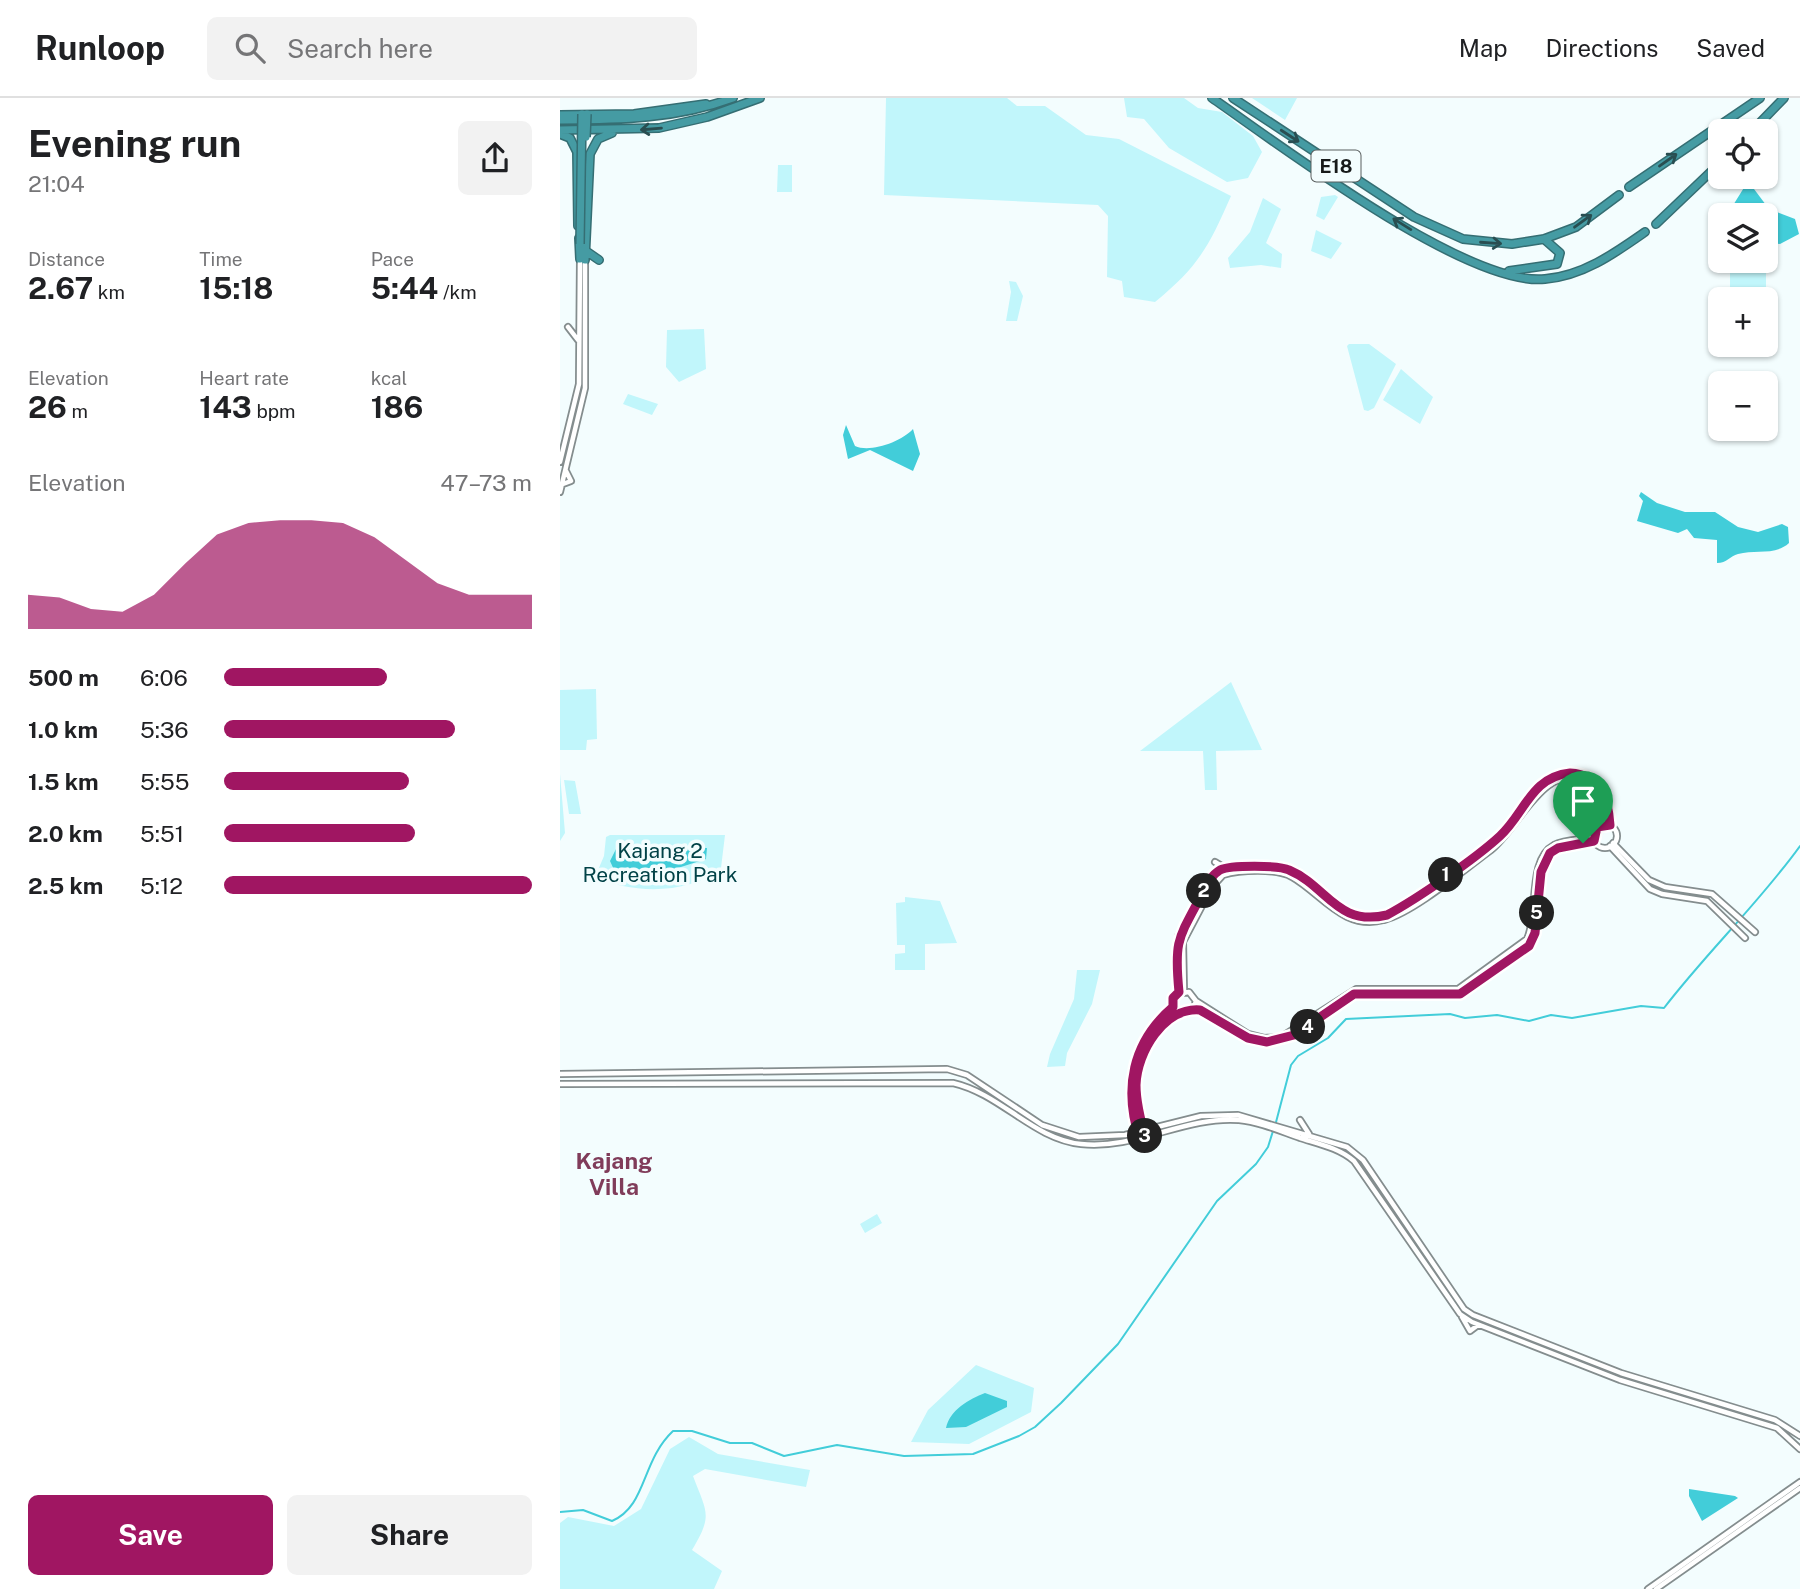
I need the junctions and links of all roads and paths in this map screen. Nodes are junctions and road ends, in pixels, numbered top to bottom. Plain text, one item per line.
1 (733, 98) edge
2 (760, 98) edge
3 (1212, 98) edge
4 (1233, 98) edge
5 (1760, 98) edge
6 (1784, 98) edge
7 (718, 104) junction
8 (584, 114) junction
9 (560, 115) edge
10 (1764, 119) edge
11 (560, 120) edge
12 (623, 130) junction
13 (560, 132) edge
14 (1708, 174) edge
15 (1629, 187) dead end
16 (1619, 195) dead end
17 (1656, 224) dead end
18 (1645, 232) dead end
19 (1544, 239) junction
20 (582, 241) junction
21 (584, 257) junction
22 (599, 260) joint
23 (585, 270) junction
24 (1500, 272) junction
25 (579, 312) junction
26 (586, 318) junction
27 (579, 327) junction
28 (579, 341) junction
29 (586, 341) junction
30 (560, 462) edge
31 (560, 492) edge
32 (1607, 824) junction
33 (1593, 839) junction
34 (1612, 845) junction
35 (1215, 862) dead end
36 (1227, 868) junction
37 (1742, 927) junction
38 (1755, 932) dead end
39 (1745, 938) dead end
40 (1181, 992) junction
41 (1196, 1001) junction
42 (1173, 1007) junction
43 (1193, 1010) junction
44 (1181, 1014) junction
45 (560, 1074) edge
46 (560, 1084) edge
47 (1138, 1120) junction
48 (1263, 1122) junction
49 (1155, 1128) junction
50 (1286, 1130) junction
51 (1140, 1132) junction
52 (1125, 1135) junction
53 (1310, 1135) junction
54 (1143, 1139) junction
55 (1460, 1314) junction
56 (1479, 1325) junction
57 (1620, 1373) junction
58 (1620, 1380) junction
59 (1692, 1395) junction
60 (1698, 1404) junction
61 (1723, 1404) junction
62 (1800, 1436) edge
63 (1800, 1449) edge
64 (1800, 1482) edge
65 (1800, 1488) edge
66 (1648, 1589) edge
67 (1656, 1589) edge

1 - 7 highway
2 -> 12 highway
24 -> 3 highway, E18
4 -> 19 highway, E18
15 -> 5 highway
6 - 10 highway
7 - 8 highway
7 - 11 highway
8 - 9 highway
8 - 20 highway, bridge
12 - 13 highway
12 - 21 highway
13 - 20 highway
14 - 17 highway
19 -> 16 highway, E18
18 - 24 highway, E18
19 - 24 highway
20 - 21 highway
21 - 22 highway
21 - 23 street
21 - 25 street
22 - 23 street
23 - 26 street
25 - 27 street
25 - 28 street
26 - 27 street
26 - 29 street
27 - 28 street
27 - 29 street
28 - 30 street
29 - 31 street
32 - 33 street
32 - 34 street
32 - 36 street
32 - 40 street
33 - 34 street
33 - 41 street
33 - 43 street
34 - 37 street
34 - 37 street
35 - 36 street
36 - 40 street
37 - 38 street
37 - 39 street
40 - 41 street
40 - 42 street
41 - 43 street
42 - 44 street
42 - 47 street
43 - 44 street
44 - 47 street
45 - 52 street
46 - 54 street
47 - 49 street
47 - 51 street
47 - 52 street
48 - 49 street
48 - 50 street
48 - 54 street
49 - 51 street
50 - 53 street
50 - 53 street
50 - 55 street
51 - 52 street
51 - 54 street
53 - 57 street
55 - 56 street
55 - 56 street
56 - 58 street
57 - 58 street
57 - 59 street
58 - 60 street
59 - 60 street
59 - 61 street
60 - 61 street
60 - 63 street
61 - 62 street
64 - 66 street
65 - 67 street

